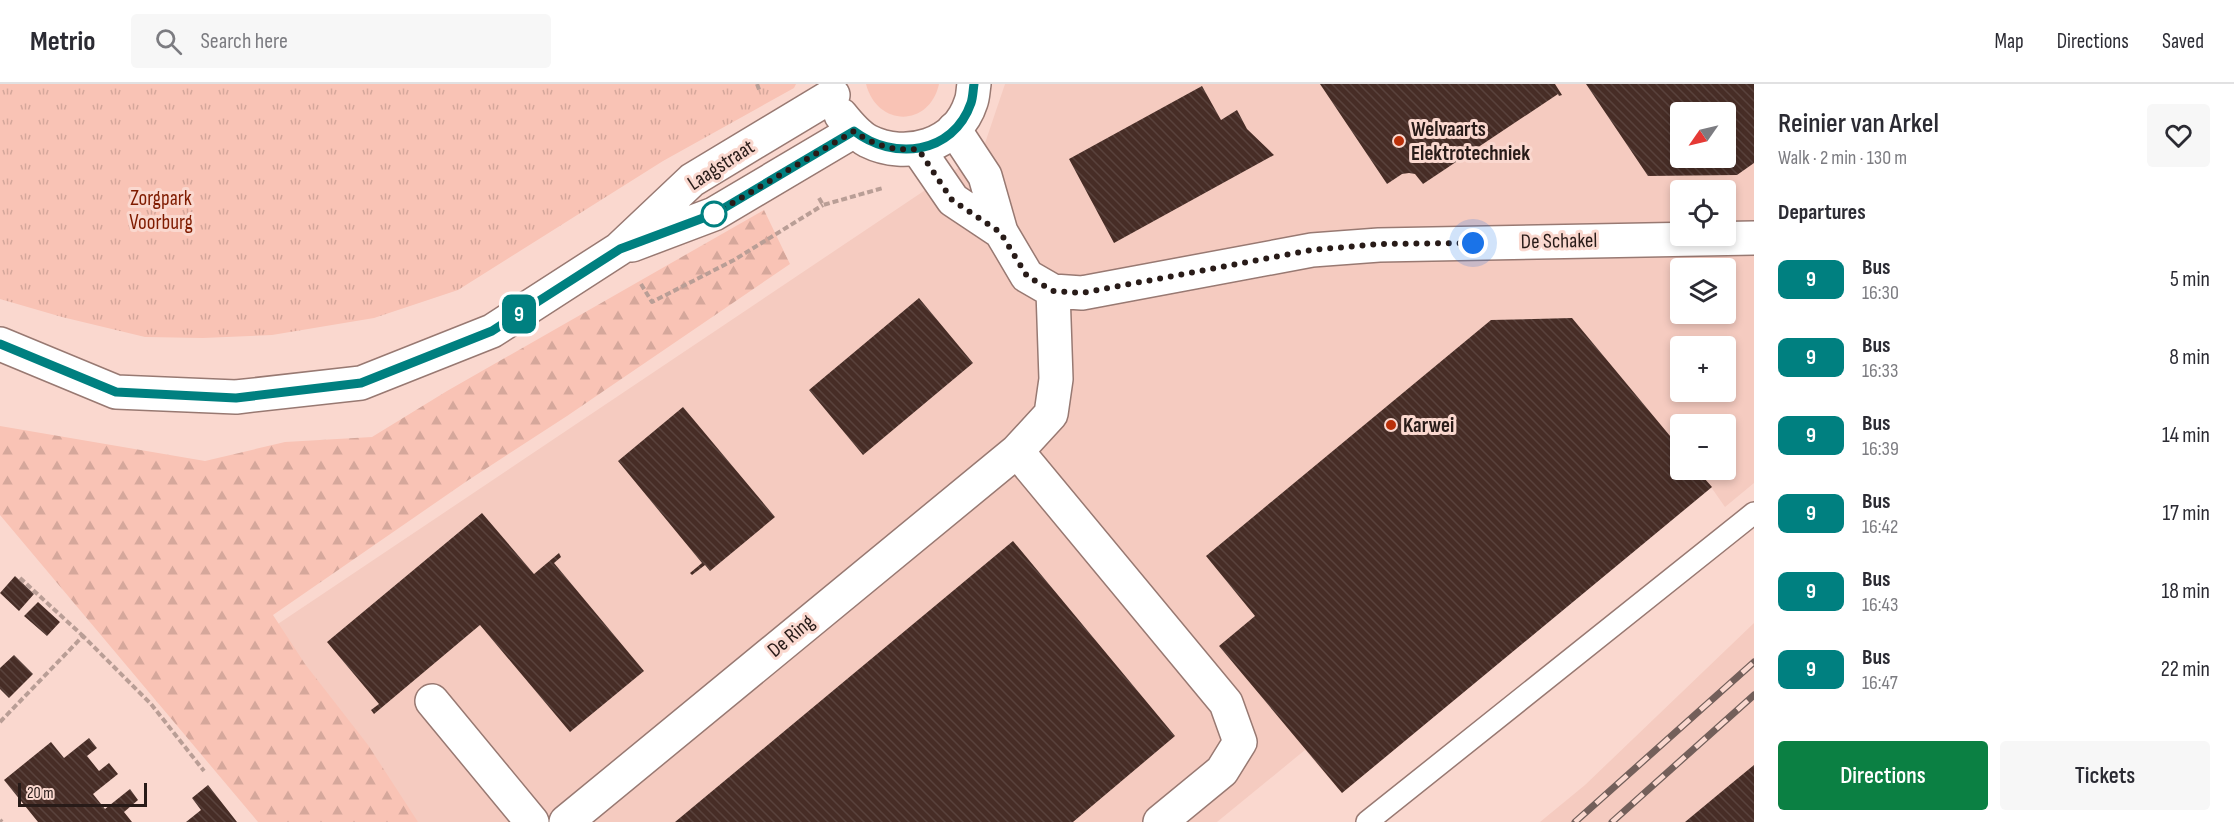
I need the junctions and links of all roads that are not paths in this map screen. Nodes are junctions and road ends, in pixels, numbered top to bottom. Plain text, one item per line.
1 (974, 84) edge
2 (833, 90) edge
3 (954, 129) junction
4 (854, 131) junction
5 (918, 149) junction
6 (1000, 232) junction
7 (1754, 238) edge
8 (620, 249) junction
9 (1053, 291) junction
10 (0, 344) edge
11 (1017, 451) junction
12 (1754, 513) edge
13 (432, 701) dead end
14 (532, 822) edge
15 (566, 822) edge
16 (1160, 822) edge
17 (1368, 822) edge

1 - 3 street
2 - 4 street
2 - 8 street, Laagstraat
3 - 5 street
3 - 6 street, De Schakel
4 - 5 street
4 - 8 street, Laagstraat
5 - 6 street, De Schakel
6 - 9 street, De Schakel
7 - 9 street, De Schakel
8 - 10 street, Laagstraat
9 - 11 street, De Ring
11 - 15 street, De Ring
11 - 16 street
12 - 17 lane
13 - 14 street

